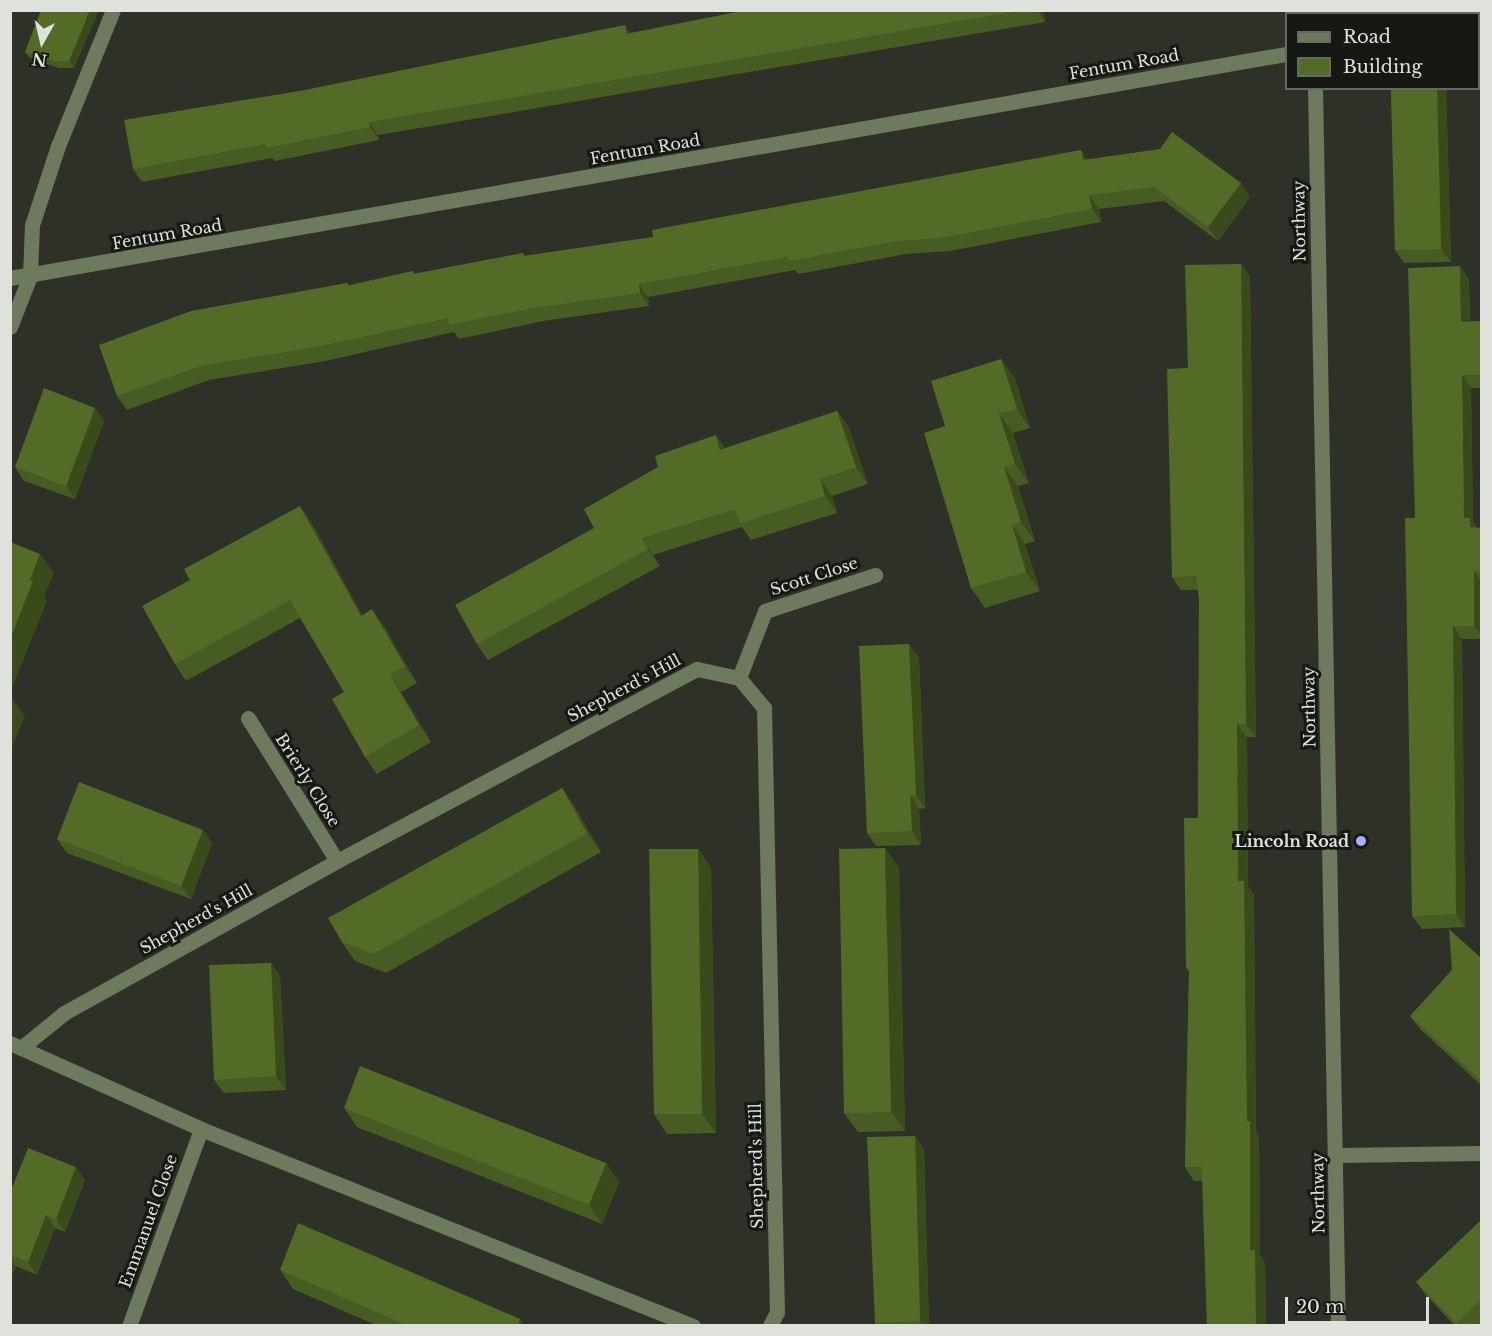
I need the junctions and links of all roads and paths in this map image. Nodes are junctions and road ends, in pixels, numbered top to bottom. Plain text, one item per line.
1 (113, 10) edge
2 (1285, 54) edge
3 (1315, 90) edge
4 (30, 276) junction
5 (10, 278) edge
6 (10, 327) edge
7 (875, 575) dead end
8 (738, 678) junction
9 (248, 718) dead end
10 (337, 861) junction
11 (16, 1045) edge
12 (201, 1129) junction
13 (1482, 1153) edge
14 (1336, 1155) junction
15 (129, 1326) edge
16 (693, 1326) edge
17 (770, 1326) edge
18 (1338, 1326) edge

1 - 4 street
2 - 4 street, Fentum Road
3 - 14 street, Northway
4 - 5 street, Fentum Road
4 - 6 street
7 - 8 street, Scott Close
8 - 10 street, Shepherd's Hill
8 - 17 street, Shepherd's Hill
9 - 10 street, Brierly Close
10 - 11 street, Shepherd's Hill
11 - 12 street, Shepherd's Hill
12 - 15 street, Emmanuel Close
12 - 16 street, Shepherd's Hill
13 - 14 street
14 - 18 street, Northway

